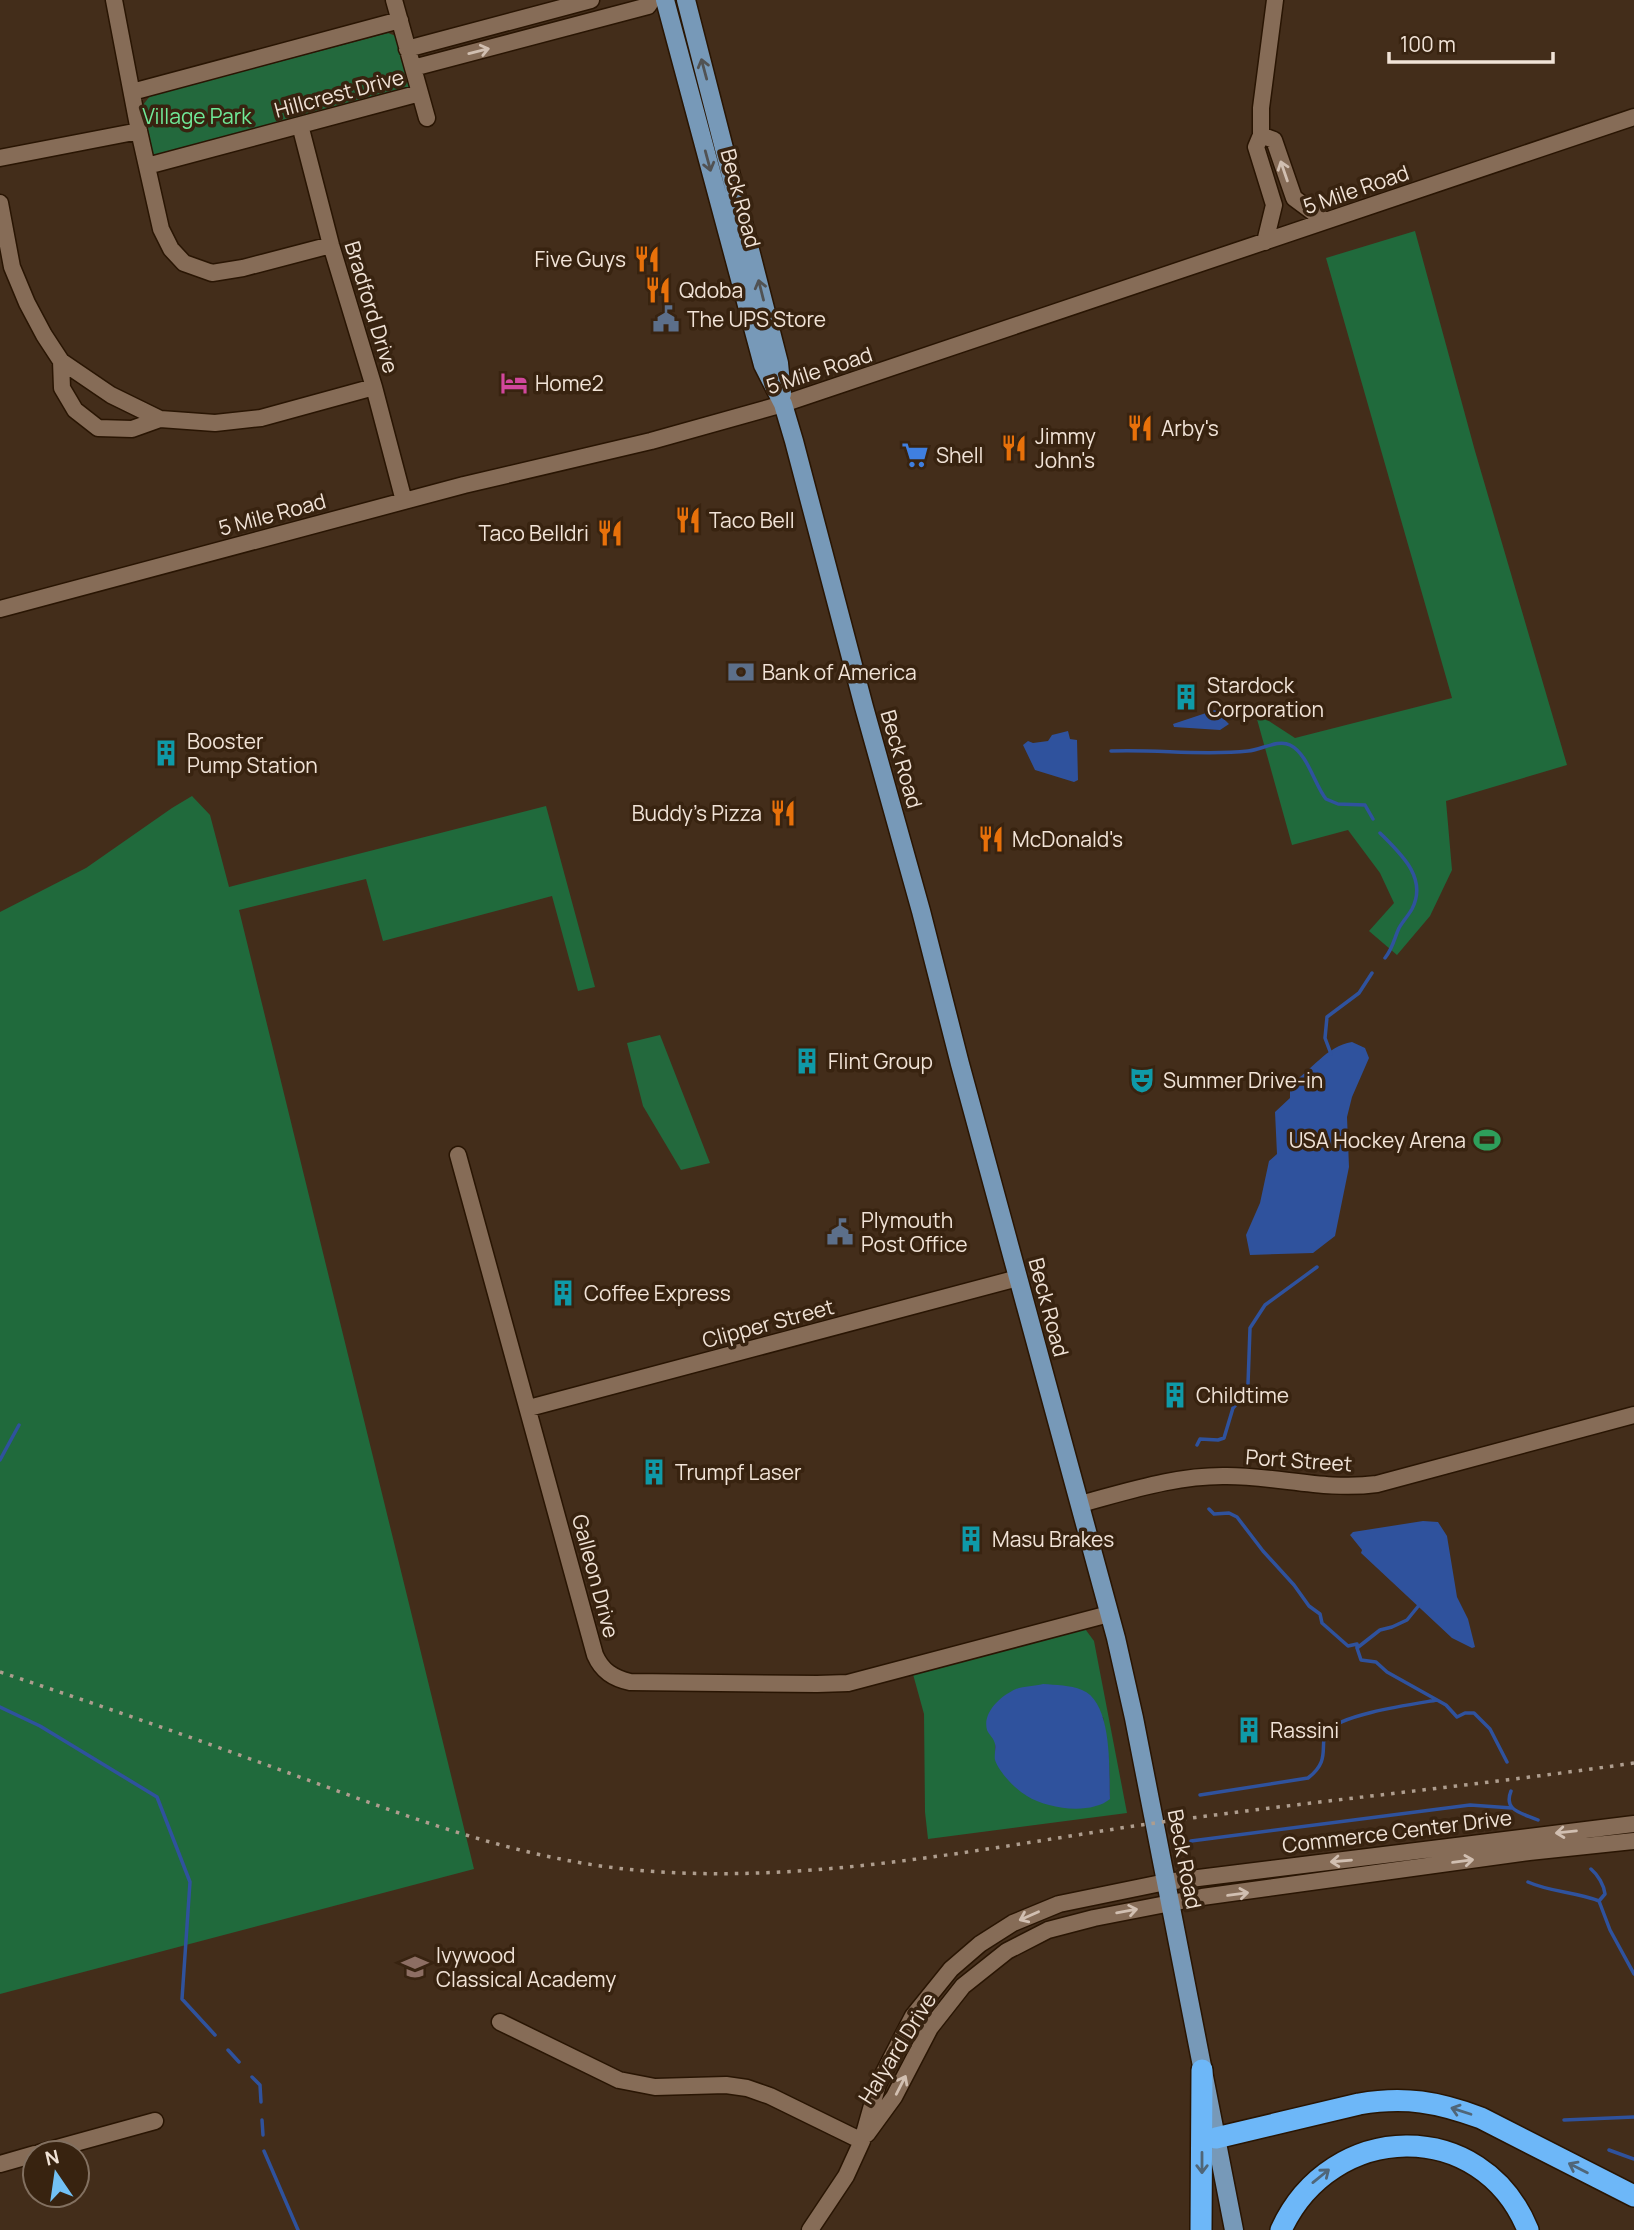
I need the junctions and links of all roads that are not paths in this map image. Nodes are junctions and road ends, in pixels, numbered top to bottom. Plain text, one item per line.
1 (114, 0) edge
2 (394, 0) edge
3 (591, 0) edge
4 (652, 0) edge
5 (665, 0) edge
6 (686, 0) edge
7 (1275, 0) edge
8 (400, 20) junction
9 (407, 49) junction
10 (413, 68) junction
11 (132, 92) junction
12 (420, 93) junction
13 (1634, 117) edge
14 (427, 118) dead end
15 (300, 125) junction
16 (139, 131) junction
17 (1261, 135) junction
18 (0, 158) edge
19 (147, 166) junction
20 (0, 203) edge
21 (1325, 221) junction
22 (1265, 242) junction
23 (331, 245) junction
24 (61, 361) junction
25 (374, 387) junction
26 (783, 404) junction
27 (160, 419) junction
28 (404, 501) junction
29 (0, 609) edge
30 (458, 1155) dead end
31 (1018, 1278) junction
32 (529, 1408) junction
33 (1634, 1415) edge
34 (1080, 1504) junction
35 (1109, 1614) junction
36 (1634, 1824) edge
37 (1634, 1841) edge
38 (1528, 1844) junction
39 (1166, 1882) junction
40 (1075, 1901) junction
41 (1170, 1903) junction
42 (1080, 1921) junction
43 (500, 2022) dead end
44 (1202, 2070) junction
45 (155, 2121) dead end
46 (1216, 2138) junction
47 (91, 2139) edge
48 (862, 2141) junction
49 (21, 2158) edge
50 (0, 2164) edge
51 (1634, 2196) edge
52 (810, 2230) edge
53 (1201, 2230) edge
54 (1234, 2230) edge
55 (1281, 2230) edge
56 (1528, 2230) edge

1 - 11 street
2 - 8 street
3 - 9 street
10 -> 4 street
5 -> 26 main road, Beck Road
26 -> 6 main road, Beck Road
7 - 17 street
8 - 9 street
8 - 11 street
9 - 10 street
10 - 12 street
11 - 16 street
12 - 14 street
12 - 15 street, Hillcrest Drive
13 - 21 street, 5 Mile Road
15 - 19 street, Hillcrest Drive
15 - 23 street, Bradford Drive
16 - 18 street
16 - 19 street
21 -> 17 street
17 - 22 street
19 - 23 street
20 - 24 street
21 - 22 street, 5 Mile Road
22 - 26 street, 5 Mile Road
23 - 25 street, Bradford Drive
24 - 27 street
24 - 27 street
25 - 27 street
25 - 28 street, Bradford Drive
26 - 28 street, 5 Mile Road
26 - 31 main road, Beck Road
28 - 29 street, 5 Mile Road
30 - 32 street, Galleon Drive
31 - 32 street, Clipper Street
31 - 34 main road, Beck Road
32 - 35 street, Galleon Drive
33 - 34 street, Port Street
34 - 35 main road, Beck Road
35 - 39 main road, Beck Road
36 -> 38 street, Commerce Center Drive
37 - 38 street, Commerce Center Drive
38 -> 39 street, Commerce Center Drive
41 -> 38 street, Commerce Center Drive
39 - 40 street, Halyard Drive
39 - 41 main road, Beck Road
40 - 42 street
40 -> 48 street, Halyard Drive
42 -> 41 street, Halyard Drive
41 - 44 main road, Beck Road
48 -> 42 street, Halyard Drive
43 - 48 street
44 - 46 main road, Beck Road
44 -> 53 highway
45 - 47 street
51 -> 46 highway
46 - 54 main road, Beck Road
48 - 52 street, Halyard Drive
49 - 50 street
55 -> 56 highway

